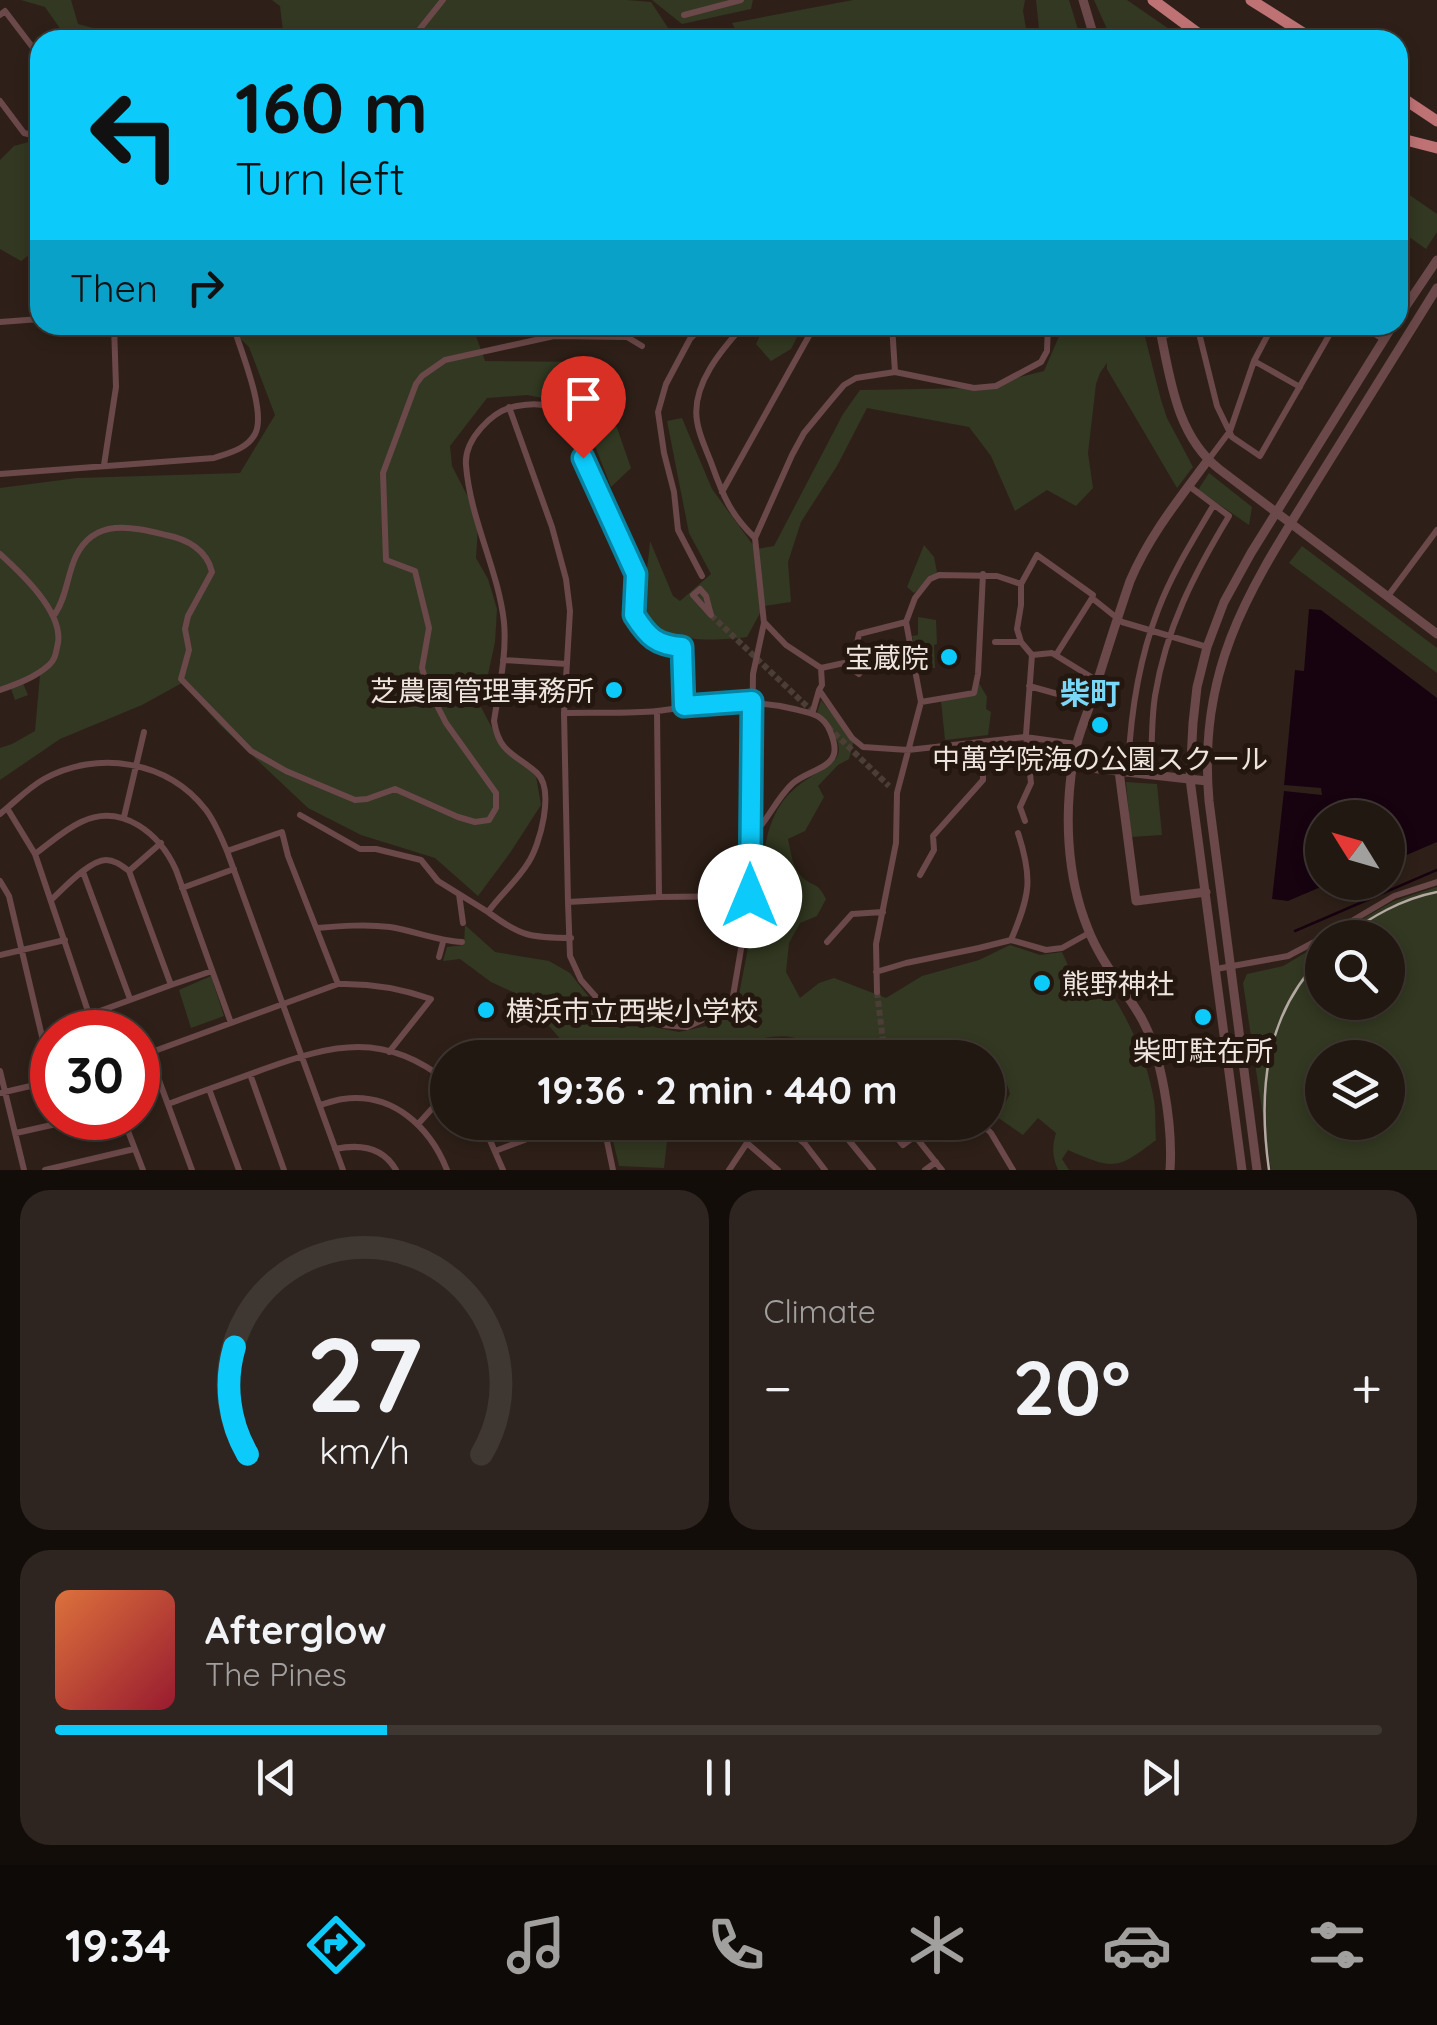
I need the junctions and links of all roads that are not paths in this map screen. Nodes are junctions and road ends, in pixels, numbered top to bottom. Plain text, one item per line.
1 (444, 0) edge
2 (741, 0) edge
3 (1082, 0) edge
4 (1153, 0) edge
5 (1252, 0) edge
6 (0, 15) edge
7 (684, 15) dead end
8 (419, 30) edge
9 (1090, 30) edge
10 (1194, 30) edge
11 (1298, 30) edge
12 (30, 43) edge
13 (0, 101) edge
14 (1408, 102) edge
15 (1437, 121) edge
16 (30, 134) edge
17 (1408, 141) edge
18 (1437, 148) edge
19 (1437, 260) edge
20 (1437, 288) edge
21 (1408, 303) edge
22 (30, 320) edge
23 (0, 322) edge
24 (1408, 334) edge
25 (114, 335) edge
26 (236, 335) edge
27 (694, 335) edge
28 (736, 335) edge
29 (810, 335) edge
30 (893, 335) edge
31 (1047, 335) edge
32 (1161, 335) edge
33 (1199, 335) edge
34 (1268, 335) edge
35 (1329, 335) edge
36 (1379, 335) edge
37 (1386, 335) edge
38 (1408, 335) edge
39 (627, 337) joint
40 (1384, 338) junction
41 (642, 346) dead end
42 (1254, 361) junction
43 (895, 372) junction
44 (1300, 387) junction
45 (509, 407) junction
46 (1230, 431) junction
47 (1208, 460) junction
48 (104, 465) junction
49 (0, 474) edge
50 (1188, 486) junction
51 (722, 494) junction
52 (1213, 506) junction
53 (1277, 512) junction
54 (1291, 522) junction
55 (1437, 530) edge
56 (755, 538) junction
57 (0, 554) edge
58 (1177, 567) junction
59 (982, 574) junction
60 (1194, 575) junction
61 (702, 576) dead end
62 (1021, 584) junction
63 (1388, 596) junction
64 (1092, 598) junction
65 (54, 614) junction
66 (1117, 619) junction
67 (764, 622) junction
68 (906, 622) junction
69 (1151, 629) junction
70 (1437, 634) edge
71 (1170, 636) junction
72 (995, 642) dead end
73 (1021, 642) junction
74 (1207, 646) junction
75 (1032, 655) junction
76 (1056, 655) junction
77 (504, 660) junction
78 (568, 664) junction
79 (821, 668) junction
80 (1096, 680) junction
81 (1029, 686) junction
82 (0, 690) edge
83 (820, 690) junction
84 (752, 701) junction
85 (922, 702) junction
86 (1090, 703) junction
87 (684, 706) junction
88 (656, 710) junction
89 (813, 712) junction
90 (564, 713) junction
91 (144, 732) dead end
92 (1028, 738) junction
93 (982, 742) junction
94 (1076, 744) junction
95 (908, 750) junction
96 (135, 766) junction
97 (1072, 766) junction
98 (1124, 772) junction
99 (1151, 775) junction
100 (1190, 780) junction
101 (1208, 781) junction
102 (890, 786) tunnel mouth
103 (897, 793) junction
104 (7, 808) junction
105 (0, 814) edge
106 (300, 815) dead end
107 (124, 817) junction
108 (1025, 820) dead end
109 (1018, 833) dead end
110 (750, 838) junction
111 (161, 843) junction
112 (227, 851) junction
113 (35, 854) junction
114 (234, 869) junction
115 (129, 870) junction
116 (83, 872) junction
117 (920, 875) dead end
118 (0, 881) edge
119 (1437, 882) edge
120 (182, 888) junction
121 (1206, 892) junction
122 (459, 893) junction
123 (750, 896) junction
124 (659, 897) junction
125 (52, 898) junction
126 (568, 902) junction
127 (488, 912) junction
128 (882, 912) junction
129 (1353, 920) edge
130 (463, 922) dead end
131 (316, 928) junction
132 (1088, 929) junction
133 (570, 938) junction
134 (65, 940) junction
135 (1011, 940) junction
136 (443, 942) junction
137 (462, 942) dead end
138 (826, 942) dead end
139 (1305, 947) edge
140 (22, 950) junction
141 (0, 955) edge
142 (439, 957) dead end
143 (1231, 966) junction
144 (1216, 969) junction
145 (212, 972) junction
146 (876, 972) junction
147 (171, 984) junction
148 (338, 984) junction
149 (432, 985) dead end
150 (877, 992) tunnel mouth
151 (426, 997) junction
152 (130, 1000) junction
153 (282, 1002) junction
154 (36, 1010) edge
155 (87, 1010) edge
156 (103, 1010) edge
157 (231, 1023) junction
158 (160, 1049) edge
159 (389, 1052) junction
160 (301, 1056) junction
161 (430, 1069) edge
162 (0, 1071) edge
163 (250, 1074) junction
164 (160, 1083) edge
165 (30, 1085) edge
166 (209, 1089) junction
167 (2, 1092) edge
168 (168, 1104) junction
169 (320, 1105) junction
170 (430, 1111) edge
171 (419, 1123) junction
172 (30, 1131) edge
173 (16, 1134) junction
174 (131, 1140) edge
175 (490, 1140) edge
176 (524, 1140) edge
177 (607, 1140) edge
178 (749, 1140) edge
179 (800, 1140) edge
180 (849, 1140) edge
181 (918, 1140) edge
182 (996, 1140) edge
183 (747, 1143) junction
184 (134, 1149) junction
185 (335, 1149) junction
186 (495, 1151) junction
187 (936, 1162) junction
188 (24, 1170) edge
189 (45, 1170) edge
190 (143, 1170) edge
191 (192, 1170) edge
192 (239, 1170) edge
193 (284, 1170) edge
194 (343, 1170) edge
195 (396, 1170) edge
196 (447, 1170) edge
197 (503, 1170) edge
198 (613, 1170) edge
199 (729, 1170) edge
200 (778, 1170) edge
201 (826, 1170) edge
202 (873, 1170) edge
203 (925, 1170) edge
204 (942, 1170) edge
205 (1013, 1170) edge
206 (1170, 1170) edge
207 (1242, 1170) edge
208 (1257, 1170) edge

1 - 8 street
2 - 7 street
3 - 9 street
4 - 10 highway
5 - 11 highway
6 - 12 street
13 - 16 street
14 - 15 highway
17 - 18 highway
19 - 21 street
20 - 24 street
22 - 23 street
25 - 48 street
26 - 48 street
27 - 61 street
28 - 51 street
29 - 51 street
30 - 43 street
31 - 43 street
32 - 47 street
33 - 46 street
34 - 42 street
35 - 44 street
36 - 40 street
37 - 40 street
38 - 54 street
39 - 41 street
39 - 65 street
40 - 53 street
42 - 44 street
42 - 46 street
43 - 56 street
44 - 46 street
45 - 77 street
45 - 78 street
45 - 87 street
46 - 47 street
47 - 50 street
47 - 53 street
48 - 49 street
50 - 52 street
50 - 66 street
51 - 56 street
52 - 58 street
52 - 60 street
53 - 54 street
53 - 74 street
54 - 63 street
54 - 101 street
55 - 63 street
56 - 67 street
57 - 65 street
58 - 60 street
58 - 69 street
59 - 62 street
59 - 68 street
59 - 85 street
60 - 71 street
62 - 64 street
62 - 73 street
63 - 70 street
64 - 66 street
64 - 76 street
65 - 82 street
66 - 69 street
66 - 80 street
67 - 79 street
67 - 84 street
68 - 79 street
68 - 85 street
69 - 71 street
69 - 98 street
71 - 74 street
71 - 99 street
72 - 73 street
73 - 75 street
74 - 100 street
75 - 76 street
75 - 81 street
76 - 80 street
77 - 78 street
77 - 127 street
78 - 90 street
79 - 83 street
80 - 86 street
81 - 86 street
81 - 92 street
83 - 89 street
83 - 95 street
84 - 87 street
84 - 89 street
84 - 110 street
85 - 95 street
86 - 94 street
87 - 88 street
88 - 90 street
88 - 124 street
89 - 110 street
90 - 126 street
91 - 96 street
92 - 93 street
92 - 94 street
92 - 108 street
93 - 95 street
93 - 117 street
94 - 97 street
95 - 103 street
96 - 104 street
96 - 107 street
96 - 112 street
97 - 98 street
97 - 132 street
98 - 99 street
98 - 121 street
99 - 100 street
100 - 101 street
100 - 121 street
101 - 143 street
102 - 103 street
103 - 128 street
104 - 105 street
104 - 113 street
106 - 122 street
107 - 111 street
107 - 113 street
109 - 135 street
110 - 123 street
111 - 115 street
111 - 120 street
112 - 114 street
112 - 131 street
113 - 125 street
114 - 120 street
114 - 153 street
115 - 116 street
115 - 147 street
116 - 125 street
116 - 152 street
118 - 140 street
119 - 129 street
120 - 145 street
121 - 144 street
122 - 127 street
122 - 130 street
123 - 124 street
123 - 133 street
124 - 126 street
125 - 134 street
126 - 133 street
127 - 133 street
128 - 138 street
128 - 146 street
131 - 136 street
131 - 148 street
132 - 135 street
132 - 206 street
134 - 140 street
134 - 155 street
135 - 146 street
136 - 137 street
136 - 142 street
139 - 143 street
140 - 141 street
140 - 154 street
143 - 144 street
143 - 208 street
144 - 207 street
145 - 147 street
145 - 157 street
146 - 150 street
147 - 152 street
148 - 151 street
148 - 153 street
149 - 151 street
151 - 159 street
152 - 156 street
153 - 157 street
153 - 160 street
157 - 158 street
159 - 160 street
159 - 161 street
160 - 163 street
160 - 169 street
162 - 167 street
163 - 166 street
163 - 193 street
164 - 168 street
165 - 167 street
166 - 168 street
166 - 192 street
167 - 173 street
168 - 191 street
169 - 171 street
169 - 185 street
170 - 171 street
171 - 196 street
172 - 173 street
173 - 188 street
174 - 184 street
175 - 186 street
176 - 186 street
177 - 198 street
178 - 183 street
179 - 201 street
180 - 202 street
181 - 187 street
182 - 205 street
183 - 199 street
183 - 200 street
184 - 189 street
184 - 190 street
185 - 194 street
185 - 195 street
186 - 197 street
187 - 203 street
187 - 204 street

